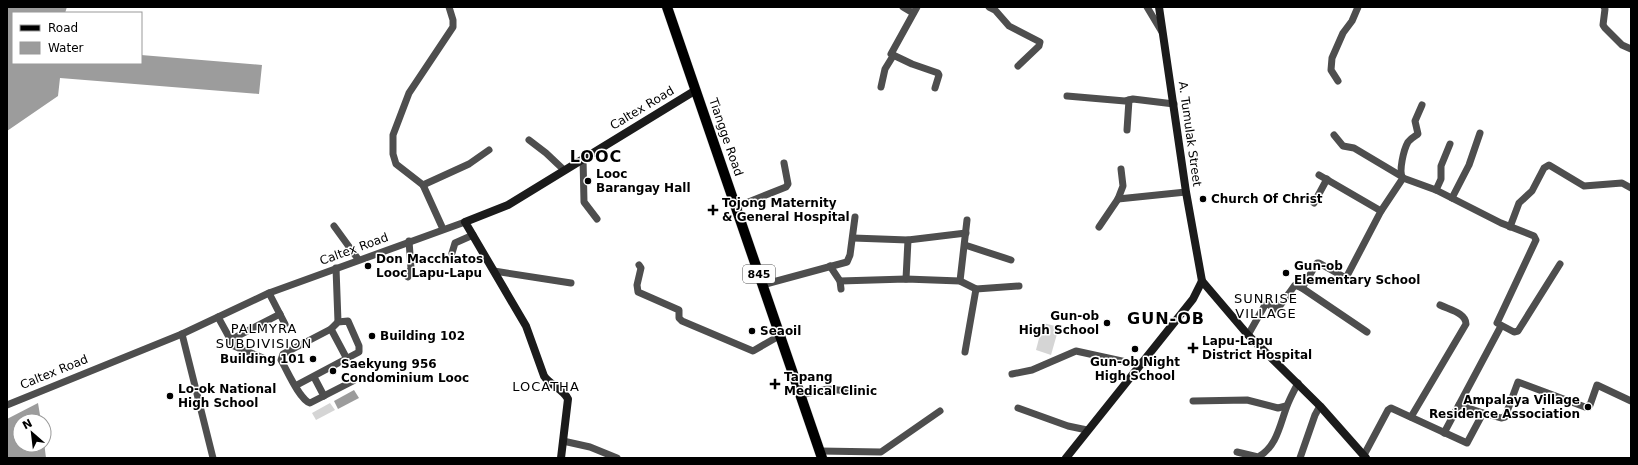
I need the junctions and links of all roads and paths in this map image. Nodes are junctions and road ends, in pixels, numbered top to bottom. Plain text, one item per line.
1 (448, 7) edge
2 (667, 7) edge
3 (903, 7) edge
4 (989, 7) edge
5 (1147, 7) edge
6 (1159, 7) edge
7 (1358, 7) edge
8 (1604, 7) edge
9 (915, 10) edge
10 (1165, 37) junction
11 (1631, 50) edge
12 (893, 56) junction
13 (1018, 66) dead end
14 (1338, 81) dead end
15 (881, 87) dead end
16 (935, 88) dead end
17 (696, 90) junction
18 (1067, 96) dead end
19 (1129, 100) junction
20 (1174, 104) junction
21 (1422, 105) dead end
22 (1126, 130) dead end
23 (1480, 133) dead end
24 (1334, 135) dead end
25 (529, 140) dead end
26 (1450, 144) dead end
27 (489, 150) dead end
28 (583, 158) junction
29 (784, 163) dead end
30 (1121, 169) dead end
31 (564, 170) junction
32 (1319, 175) dead end
33 (1402, 177) junction
34 (1327, 179) junction
35 (423, 185) junction
36 (1631, 188) edge
37 (1436, 190) junction
38 (1186, 192) junction
39 (1452, 198) junction
40 (1118, 199) junction
41 (1314, 203) dead end
42 (736, 207) junction
43 (1381, 211) junction
44 (855, 217) dead end
45 (597, 219) dead end
46 (967, 220) dead end
47 (465, 222) junction
48 (334, 226) dead end
49 (1099, 227) dead end
50 (1510, 227) junction
51 (443, 229) junction
52 (966, 233) junction
53 (473, 235) junction
54 (853, 238) junction
55 (908, 240) junction
56 (409, 241) junction
57 (965, 245) junction
58 (452, 253) dead end
59 (358, 259) junction
60 (1011, 260) dead end
61 (1560, 264) dead end
62 (639, 265) dead end
63 (830, 266) junction
64 (336, 268) junction
65 (494, 270) junction
66 (408, 277) dead end
67 (906, 279) junction
68 (1202, 280) junction
69 (840, 281) junction
70 (960, 281) junction
71 (571, 283) dead end
72 (762, 285) junction
73 (1019, 286) dead end
74 (1302, 288) junction
75 (841, 289) dead end
76 (976, 289) junction
77 (269, 293) junction
78 (1440, 306) dead end
79 (280, 314) junction
80 (218, 317) junction
81 (338, 322) junction
82 (285, 324) dead end
83 (1501, 326) junction
84 (332, 329) junction
85 (1367, 332) dead end
86 (182, 334) junction
87 (1248, 335) junction
88 (779, 336) junction
89 (230, 340) junction
90 (965, 352) dead end
91 (263, 358) dead end
92 (347, 359) junction
93 (1140, 365) junction
94 (1012, 374) dead end
95 (314, 376) junction
96 (353, 381) dead end
97 (1298, 383) junction
98 (296, 386) junction
99 (848, 391) dead end
100 (800, 394) junction
101 (324, 396) junction
102 (1193, 401) dead end
103 (1631, 401) edge
104 (1459, 404) junction
105 (7, 405) edge
106 (1286, 406) junction
107 (1320, 406) junction
108 (1018, 408) dead end
109 (940, 411) dead end
110 (1483, 413) junction
111 (1411, 417) junction
112 (1087, 430) junction
113 (1444, 433) junction
114 (563, 441) junction
115 (1237, 452) dead end
116 (821, 454) edge
117 (884, 455) edge
118 (1365, 456) edge
119 (213, 458) edge
120 (561, 458) edge
121 (617, 458) edge
122 (1066, 458) edge
123 (1300, 458) edge

1 - 35 street
2 - 17 main road, Tiangge Road / 845
3 - 9 street
4 - 13 street
5 - 10 street
6 - 10 street, A. Tumulak Street
7 - 14 street
8 - 11 street
9 - 12 street
10 - 20 street, A. Tumulak Street
12 - 15 street
12 - 16 street
17 - 28 street, Caltex Road
17 - 42 main road, Tiangge Road / 845
18 - 19 street
19 - 20 street
19 - 22 street
20 - 38 street, A. Tumulak Street
21 - 33 street
23 - 39 street
24 - 33 street
25 - 31 street
26 - 37 street
27 - 35 street
28 - 31 street, Caltex Road
28 - 45 street
29 - 42 street
30 - 40 street
31 - 47 street, Caltex Road
32 - 34 street
33 - 37 street
33 - 43 street
34 - 41 street
34 - 43 street
35 - 51 street
36 - 50 street
37 - 39 street
38 - 40 street
38 - 68 street, A. Tumulak Street
39 - 50 street
40 - 49 street
42 - 72 main road, Tiangge Road / 845
43 - 74 street
44 - 54 street
46 - 52 street
47 - 51 street, Caltex Road
47 - 53 street
48 - 59 street
50 - 83 street
51 - 56 street, Caltex Road
52 - 55 street
52 - 57 street
53 - 58 street
53 - 65 street
54 - 55 street
54 - 63 street
55 - 67 street
56 - 59 street, Caltex Road
56 - 66 street
57 - 60 street
57 - 70 street
59 - 64 street, Caltex Road
61 - 83 street
62 - 88 street
63 - 69 street
63 - 72 street
64 - 77 street, Caltex Road
64 - 81 street
65 - 71 street
65 - 114 street
67 - 69 street
67 - 70 street
68 - 87 street
68 - 93 street
69 - 75 street
70 - 76 street
72 - 88 main road, Tiangge Road / 845
73 - 76 street
74 - 85 street
74 - 87 street
76 - 90 street
77 - 79 street
77 - 80 street, Caltex Road
78 - 111 street
79 - 82 street
79 - 89 street
80 - 86 street, Caltex Road
80 - 89 street
81 - 84 street
81 - 92 street
83 - 104 street
84 - 92 street
84 - 98 street
86 - 105 street, Caltex Road
86 - 119 street
87 - 97 street
88 - 100 main road, Tiangge Road / 845
89 - 91 street
92 - 95 street
93 - 94 street
93 - 112 street
95 - 98 street
95 - 101 street
96 - 101 street
97 - 106 street
97 - 107 street
98 - 101 street
99 - 100 street
100 - 116 main road, Tiangge Road / 845
102 - 106 street
103 - 110 street
104 - 110 street
104 - 113 street
106 - 115 street
107 - 118 street
107 - 123 street
108 - 112 street
109 - 117 street
110 - 113 street
111 - 113 street
111 - 118 street
112 - 122 street
114 - 120 street
114 - 121 street
116 - 117 street

